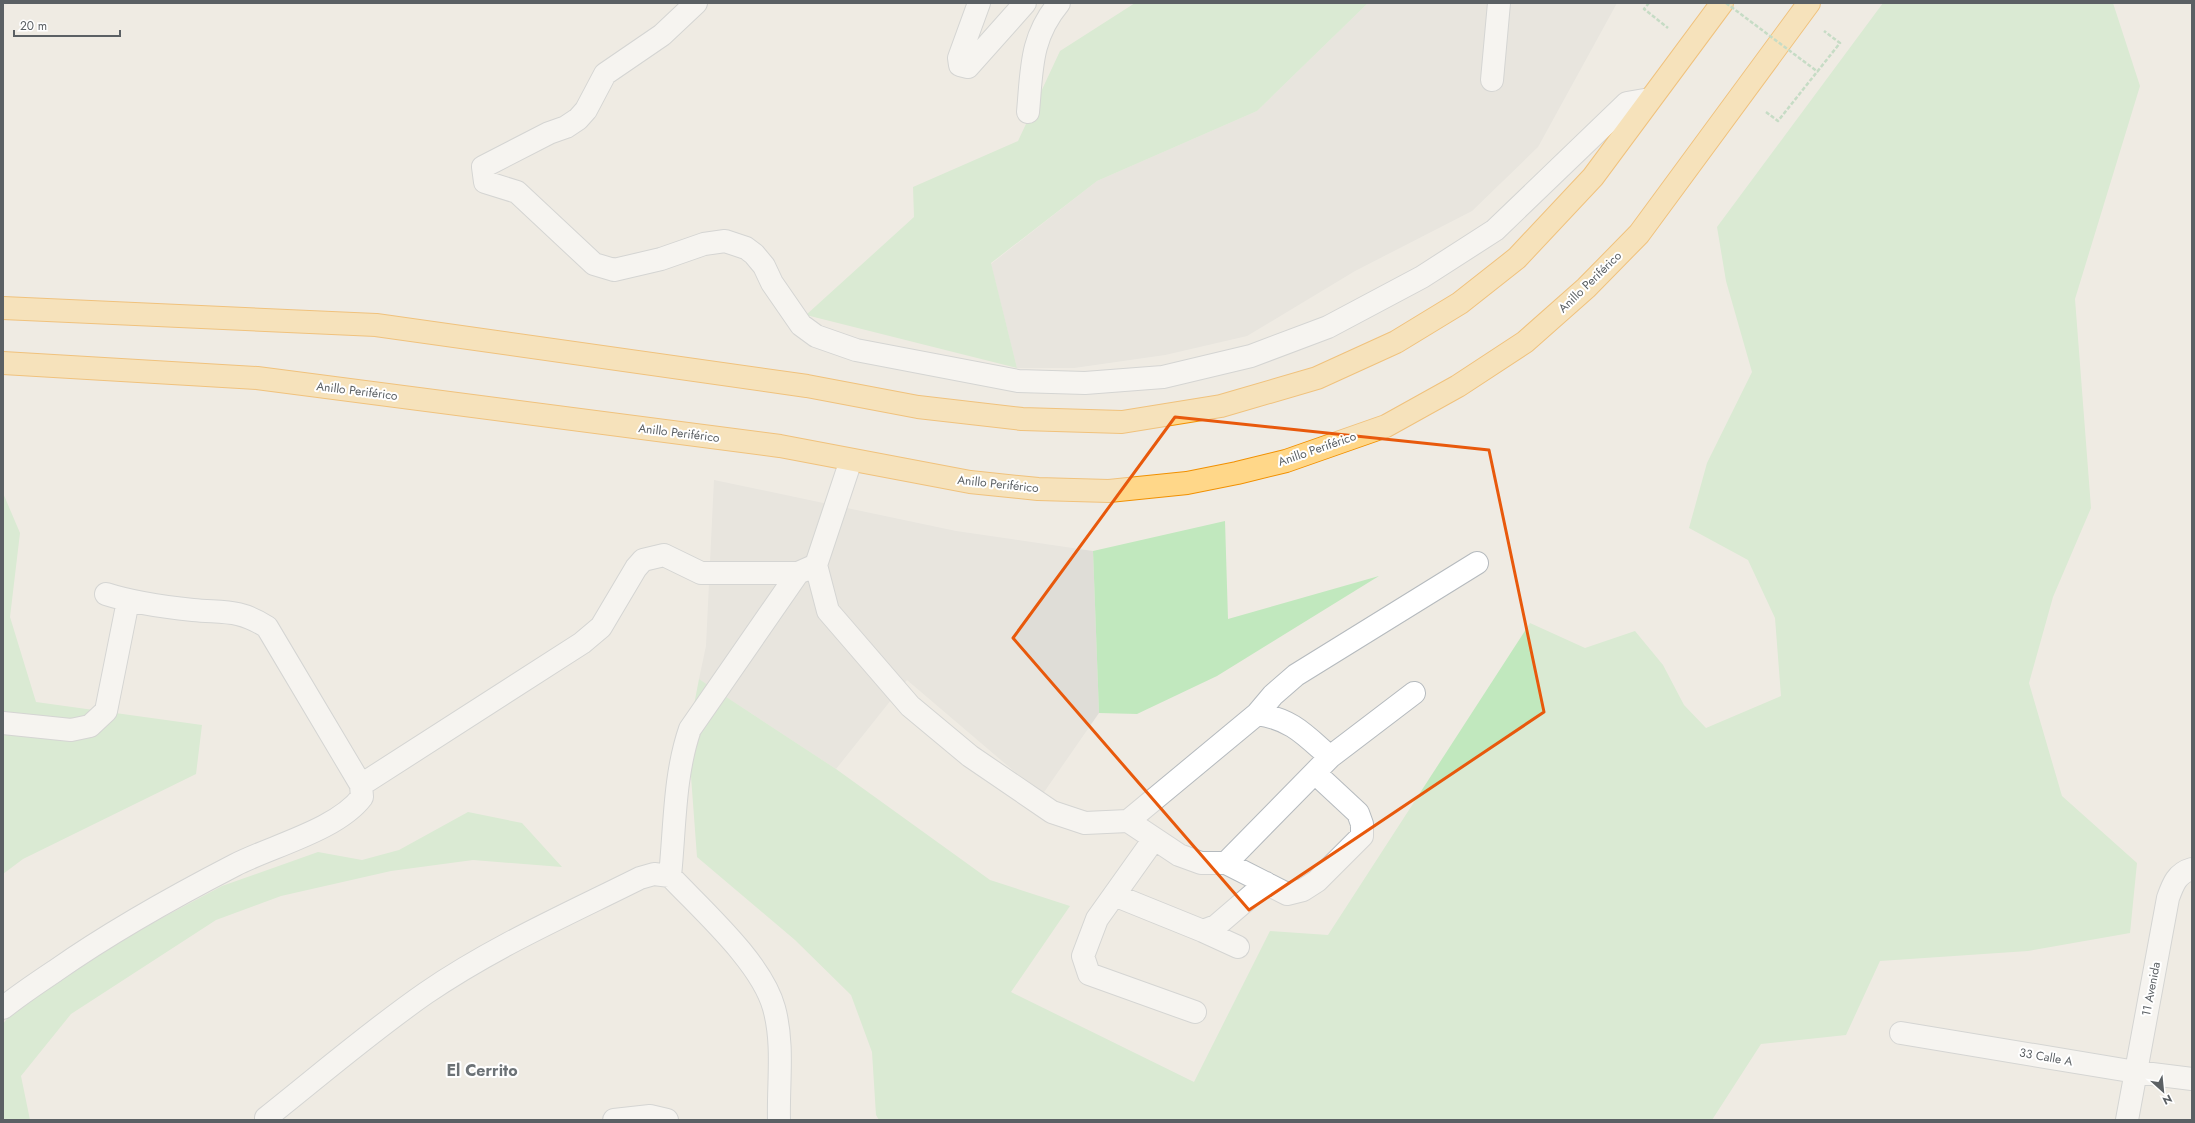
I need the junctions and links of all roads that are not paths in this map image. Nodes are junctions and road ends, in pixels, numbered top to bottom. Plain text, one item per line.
1 (696, 3) edge
2 (979, 3) edge
3 (1025, 3) edge
4 (1059, 3) edge
5 (1499, 3) edge
6 (1722, 3) edge
7 (1809, 3) edge
8 (1492, 80) dead end
9 (1650, 99) junction
10 (1028, 112) dead end
11 (3, 308) edge
12 (3, 363) edge
13 (851, 460) junction
14 (1477, 563) dead end
15 (807, 569) junction
16 (106, 594) dead end
17 (128, 601) junction
18 (1414, 693) dead end
19 (1257, 714) junction
20 (3, 723) edge
21 (1330, 757) junction
22 (1315, 773) junction
23 (361, 785) junction
24 (1128, 822) junction
25 (1154, 839) junction
26 (1226, 863) junction
27 (2192, 869) edge
28 (670, 876) junction
29 (1266, 883) junction
30 (1114, 895) junction
31 (1203, 931) junction
32 (1238, 947) dead end
33 (3, 1008) edge
34 (1195, 1012) dead end
35 (1901, 1032) dead end
36 (2136, 1072) junction
37 (2192, 1080) edge
38 (266, 1118) dead end
39 (614, 1120) edge
40 (667, 1120) edge
41 (779, 1120) edge
42 (2127, 1120) edge

1 - 9 street
2 - 3 street
4 - 10 street
5 - 8 street
6 - 9 highway
7 - 13 highway, Anillo Periférico
9 - 11 highway
12 - 13 highway, Anillo Periférico
13 - 15 street
14 - 19 street
15 - 23 street
15 - 24 street
15 - 28 street
16 - 17 street
17 - 20 street
17 - 23 street
18 - 21 street
19 - 21 street
19 - 24 street
21 - 22 street
22 - 26 street
22 - 29 street
23 - 33 street
24 - 25 street
25 - 26 street
25 - 30 street
26 - 29 street
27 - 36 street, 11 Avenida
28 - 38 street
28 - 41 street
29 - 31 street
30 - 31 street
30 - 34 street
31 - 32 street
35 - 36 street, 33 Calle A
36 - 37 street, 33 Calle A
36 - 42 street, 11 Avenida
39 - 40 street

